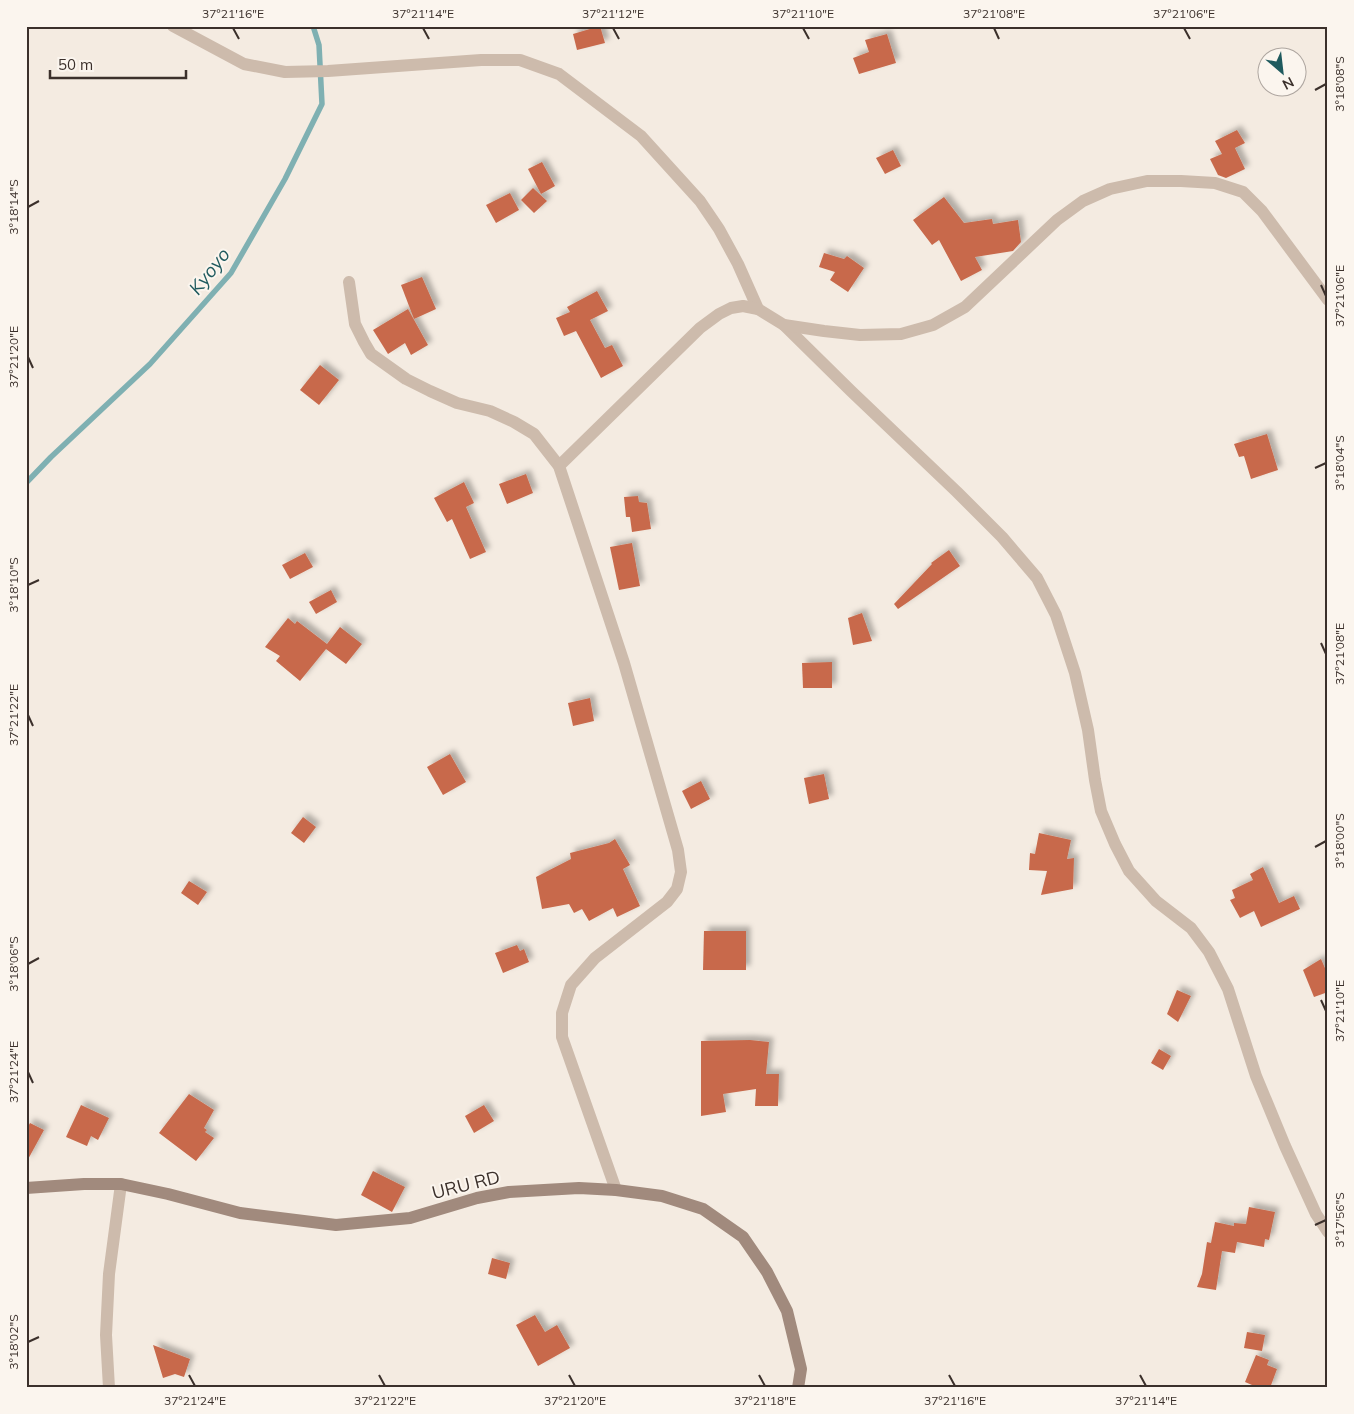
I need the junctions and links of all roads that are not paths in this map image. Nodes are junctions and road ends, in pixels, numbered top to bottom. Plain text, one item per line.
1 (173, 26) edge
2 (349, 282) dead end
3 (1328, 300) edge
4 (758, 309) junction
5 (784, 325) junction
6 (559, 466) junction
7 (121, 1184) junction
8 (26, 1188) edge
9 (616, 1190) junction
10 (1328, 1232) edge
11 (109, 1388) edge
12 (798, 1388) edge

1 - 4 street
2 - 6 street
3 - 5 street
4 - 5 street
4 - 6 street
5 - 10 street
6 - 9 street
7 - 8 street, URU RD
7 - 9 street, URU RD
7 - 11 street
9 - 12 street, URU RD

